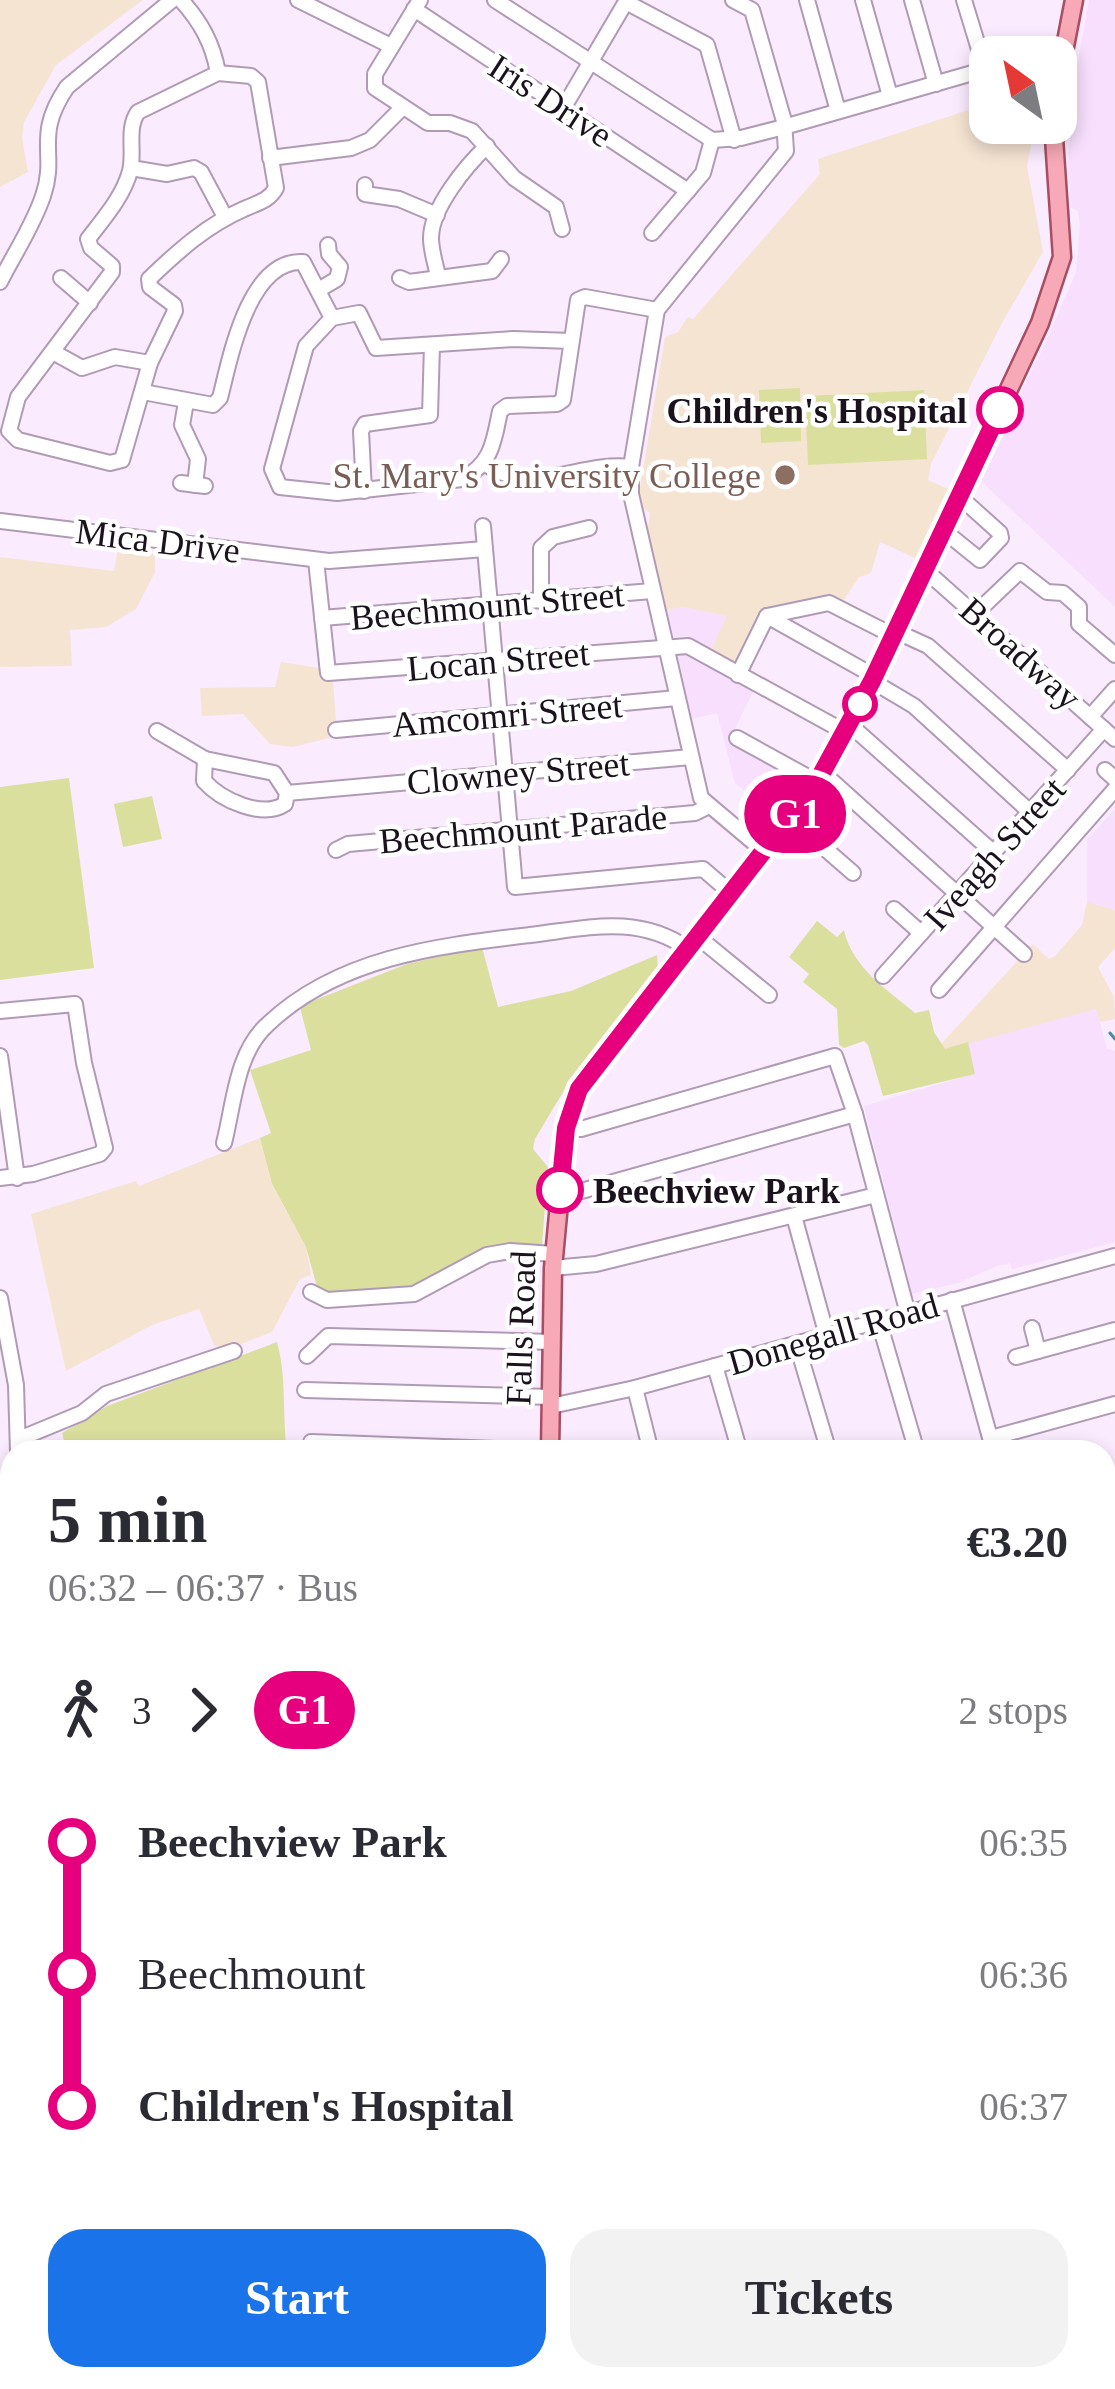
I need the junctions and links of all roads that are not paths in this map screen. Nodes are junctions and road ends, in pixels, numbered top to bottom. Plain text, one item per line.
1 (176, 0) edge
2 (298, 0) edge
3 (495, 0) edge
4 (733, 0) edge
5 (807, 0) edge
6 (863, 0) edge
7 (912, 0) edge
8 (964, 0) edge
9 (1074, 0) edge
10 (626, 1) edge
11 (416, 3) edge
12 (976, 36) edge
13 (1067, 36) edge
14 (391, 46) junction
15 (592, 63) junction
16 (218, 73) junction
17 (969, 74) edge
18 (936, 84) junction
19 (890, 96) junction
20 (563, 107) junction
21 (402, 108) junction
22 (838, 111) junction
23 (784, 127) junction
24 (712, 140) junction
25 (734, 140) junction
26 (1055, 144) edge
27 (487, 146) junction
28 (270, 158) junction
29 (131, 169) junction
30 (364, 185) dead end
31 (688, 191) junction
32 (437, 215) junction
33 (226, 217) junction
34 (562, 229) dead end
35 (652, 233) dead end
36 (328, 244) dead end
37 (501, 259) dead end
38 (438, 277) junction
39 (400, 278) dead end
40 (60, 279) dead end
41 (0, 282) edge
42 (320, 289) junction
43 (90, 302) junction
44 (656, 310) junction
45 (332, 318) junction
46 (572, 341) junction
47 (432, 345) junction
48 (53, 352) junction
49 (150, 363) junction
50 (143, 392) junction
51 (186, 402) junction
52 (484, 463) junction
53 (631, 467) junction
54 (193, 485) dead end
55 (364, 491) junction
56 (960, 497) junction
57 (0, 521) edge
58 (483, 526) dead end
59 (589, 527) dead end
60 (943, 530) junction
61 (485, 549) junction
62 (316, 560) junction
63 (925, 569) junction
64 (652, 591) junction
65 (541, 601) junction
66 (490, 605) junction
67 (977, 612) junction
68 (767, 616) junction
69 (322, 618) junction
70 (895, 633) junction
71 (664, 646) junction
72 (1115, 655) edge
73 (494, 660) junction
74 (738, 675) junction
75 (873, 678) junction
76 (1115, 689) edge
77 (677, 698) junction
78 (500, 715) junction
79 (1090, 717) junction
80 (848, 729) junction
81 (336, 730) dead end
82 (1110, 734) edge
83 (737, 738) dead end
84 (160, 739) dead end
85 (691, 757) junction
86 (205, 759) junction
87 (1068, 770) junction
88 (504, 774) junction
89 (820, 778) junction
90 (1115, 789) edge
91 (287, 793) junction
92 (709, 806) junction
93 (1030, 812) junction
94 (790, 819) junction
95 (508, 829) junction
96 (336, 850) dead end
97 (765, 852) junction
98 (994, 853) junction
99 (853, 873) dead end
100 (732, 893) junction
101 (957, 893) junction
102 (895, 909) dead end
103 (995, 927) junction
104 (921, 933) junction
105 (693, 943) junction
106 (1024, 954) dead end
107 (883, 976) dead end
108 (939, 990) dead end
109 (769, 995) dead end
110 (0, 1011) edge
111 (0, 1056) edge
112 (855, 1114) junction
113 (566, 1128) junction
114 (224, 1143) dead end
115 (0, 1178) edge
116 (17, 1178) junction
117 (876, 1195) junction
118 (560, 1197) junction
119 (794, 1216) junction
120 (1115, 1256) edge
121 (554, 1261) junction
122 (311, 1292) dead end
123 (0, 1298) edge
124 (952, 1300) junction
125 (908, 1314) junction
126 (879, 1322) junction
127 (1033, 1328) dead end
128 (1115, 1330) edge
129 (827, 1336) junction
130 (5, 1337) edge
131 (552, 1342) junction
132 (797, 1345) junction
133 (234, 1351) dead end
134 (1039, 1351) junction
135 (308, 1356) dead end
136 (1016, 1357) dead end
137 (715, 1366) junction
138 (635, 1388) junction
139 (305, 1390) dead end
140 (551, 1401) junction
141 (1115, 1404) edge
142 (18, 1440) edge
143 (29, 1440) edge
144 (550, 1440) edge
145 (648, 1440) edge
146 (737, 1440) edge
147 (825, 1440) edge
148 (913, 1440) edge
149 (991, 1440) edge
150 (1007, 1440) edge

1 - 16 street
1 - 41 street
2 - 14 street
3 - 15 street
4 - 23 street
5 - 22 street
6 - 19 street
7 - 18 street
8 - 12 street
9 - 13 main road
10 - 15 street
10 - 25 street
11 - 14 street
11 - 20 street, Iris Drive
14 - 21 street
15 - 20 street
15 - 24 street
16 - 28 street
16 - 29 street
17 - 18 street
18 - 19 street
19 - 22 street
20 - 31 street, Iris Drive
21 - 27 street
21 - 28 street
22 - 23 street
23 - 25 street
23 - 44 street
24 - 25 street
24 - 31 street
26 - 56 main road, Falls Road
27 - 32 street
27 - 34 street
28 - 33 street
29 - 33 street
29 - 43 street
30 - 32 street
31 - 35 street
32 - 38 street
33 - 49 street
36 - 42 street
37 - 38 street
38 - 39 street
40 - 43 street
42 - 45 street
42 - 51 street
43 - 48 street
44 - 46 street
44 - 53 street
45 - 47 street
45 - 55 street
46 - 47 street
46 - 52 street
47 - 55 street
48 - 49 street
48 - 50 street
49 - 50 street
50 - 51 street
51 - 54 street
52 - 53 street
52 - 55 street
53 - 64 street
56 - 60 main road, Falls Road
56 - 60 street
57 - 62 street, Mica Drive
58 - 61 street
59 - 65 street
60 - 63 main road, Falls Road
61 - 62 street, Mica Drive
61 - 66 street
62 - 69 street
63 - 67 street, Broadway
63 - 70 main road, Falls Road
64 - 65 street, Beechmount Street
64 - 71 street
65 - 66 street, Beechmount Street
66 - 69 street, Beechmount Street
66 - 73 street
67 - 72 street
67 - 79 street, Broadway
68 - 70 street
68 - 74 street
68 - 75 street
69 - 73 street, Locan Street
70 - 75 main road, Falls Road
70 - 87 street
71 - 73 street, Locan Street
71 - 74 street
71 - 77 street
73 - 78 street
74 - 80 street
75 - 80 main road, Falls Road
75 - 93 street
76 - 79 street
77 - 78 street, Amcomri Street
77 - 85 street
78 - 81 street, Amcomri Street
78 - 88 street
79 - 82 street, Broadway
80 - 89 main road, Falls Road
80 - 98 street
82 - 87 street, Iveagh Street
83 - 89 street
84 - 86 street
85 - 88 street, Clowney Street
85 - 92 street
86 - 91 street
86 - 91 street, Clowney Street
87 - 93 street, Iveagh Street
88 - 91 street, Clowney Street
88 - 95 street
89 - 94 main road, Falls Road
89 - 101 street
90 - 103 street
92 - 95 street, Beechmount Parade
92 - 97 street
93 - 98 street, Iveagh Street
94 - 97 main road, Falls Road
94 - 99 street
95 - 96 street, Beechmount Parade
95 - 100 street
97 - 100 main road, Falls Road
98 - 101 street, Iveagh Street
100 - 105 main road, Falls Road
101 - 103 street
101 - 104 street, Iveagh Street
102 - 104 street
103 - 106 street
103 - 108 street
104 - 107 street, Iveagh Street
105 - 109 street
105 - 113 main road, Falls Road
105 - 114 street
110 - 116 street
111 - 116 street
112 - 113 street
112 - 117 street
112 - 118 street
113 - 118 main road, Falls Road
115 - 116 street
117 - 119 street
117 - 125 street
118 - 121 main road, Falls Road
119 - 121 street
119 - 129 street
120 - 124 street, Donegall Road
121 - 122 street
121 - 131 main road, Falls Road
123 - 130 street
124 - 125 street, Donegall Road
124 - 149 street
125 - 126 street, Donegall Road
126 - 129 street, Donegall Road
126 - 148 street
127 - 134 street
128 - 134 street
129 - 132 street, Donegall Road
130 - 142 street
131 - 135 street
131 - 140 main road, Falls Road
132 - 137 street, Donegall Road
132 - 147 street
133 - 143 street
134 - 136 street
137 - 138 street, Donegall Road
137 - 146 street
138 - 140 street, Donegall Road
138 - 145 street
139 - 140 street, Donegall Road
140 - 144 main road, Falls Road
141 - 150 street

